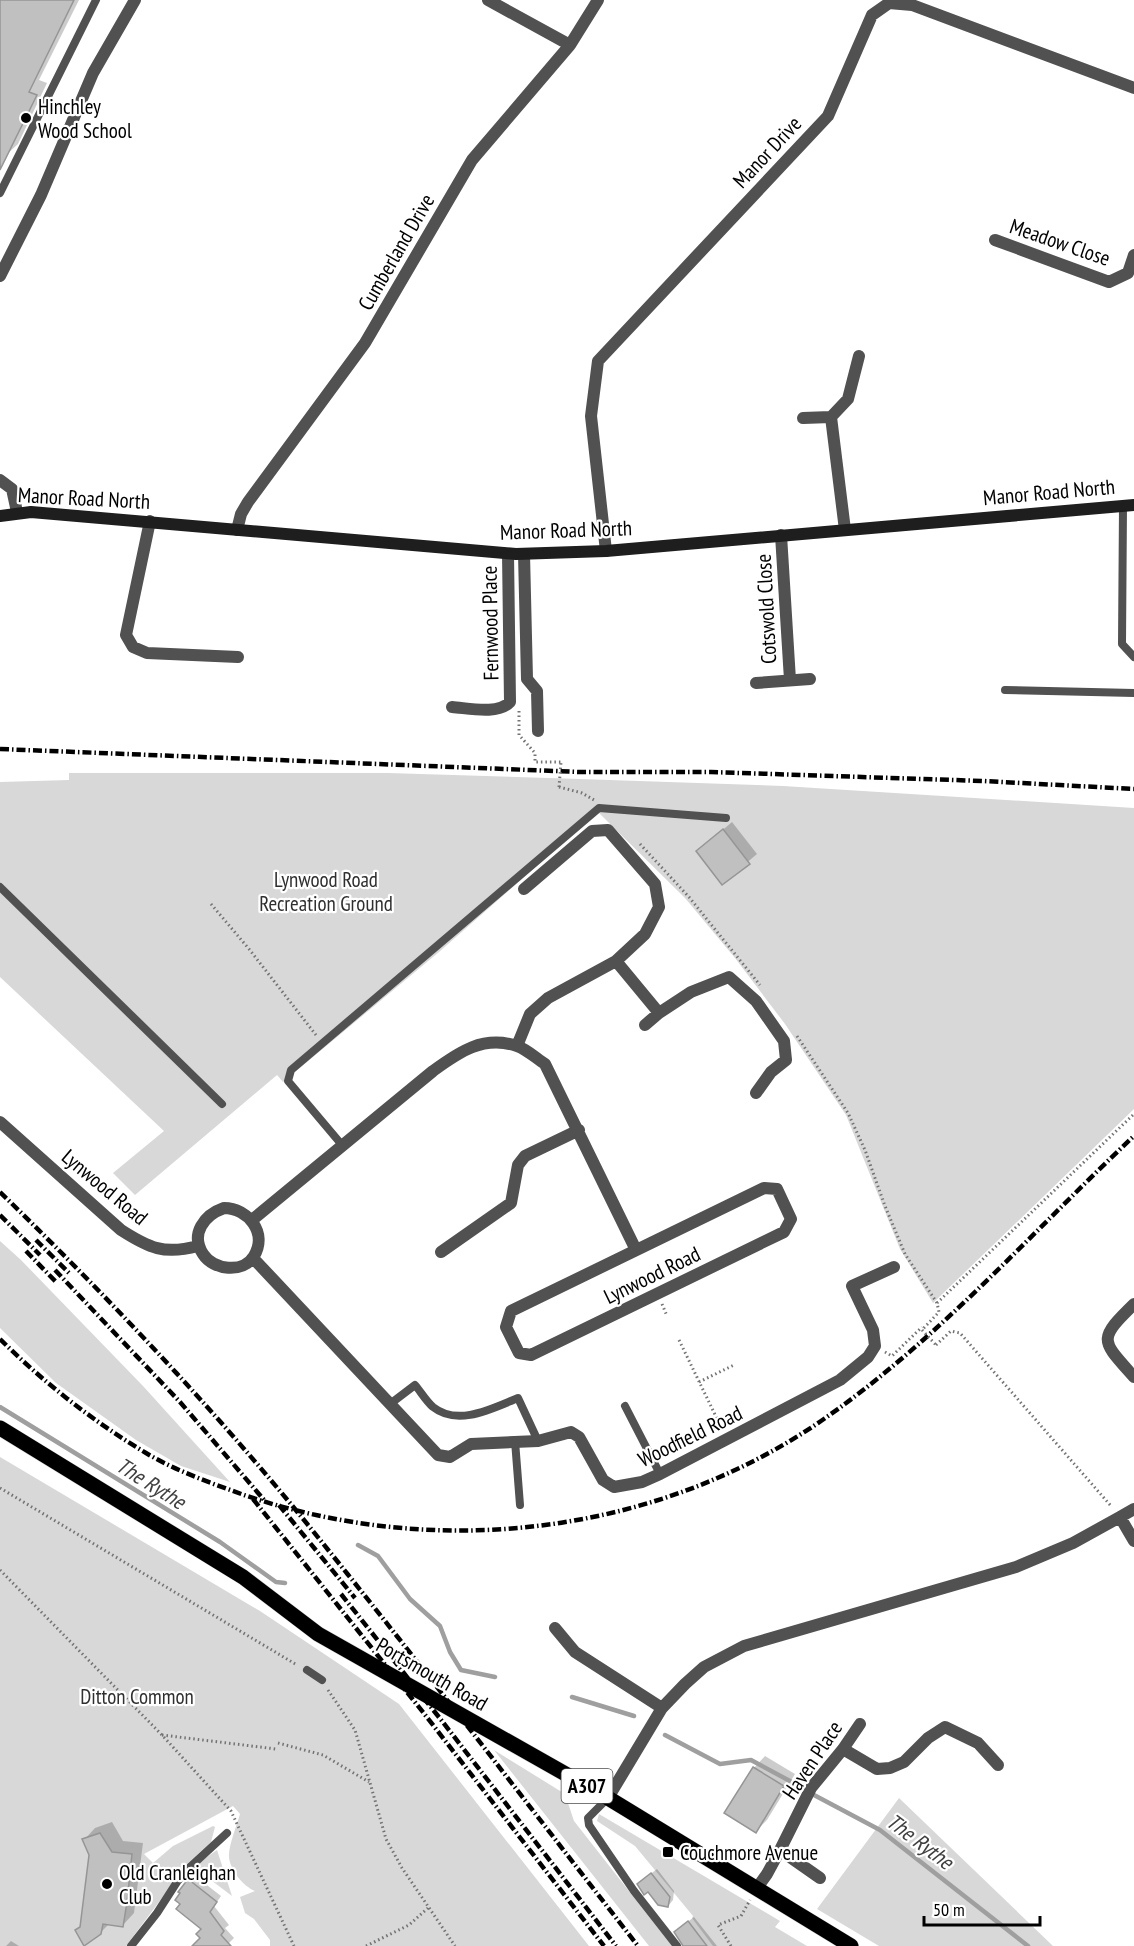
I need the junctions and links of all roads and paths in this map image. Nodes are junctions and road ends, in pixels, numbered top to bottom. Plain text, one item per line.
1 (96, 0) edge
2 (135, 0) edge
3 (488, 0) edge
4 (598, 0) edge
5 (570, 45) junction
6 (1134, 88) edge
7 (0, 193) edge
8 (995, 240) dead end
9 (1134, 255) edge
10 (0, 276) edge
11 (859, 356) dead end
12 (804, 417) dead end
13 (831, 417) junction
14 (0, 480) edge
15 (1128, 505) edge
16 (16, 512) junction
17 (0, 516) edge
18 (150, 521) junction
19 (237, 530) junction
20 (845, 530) junction
21 (781, 535) junction
22 (606, 551) junction
23 (508, 554) junction
24 (524, 554) junction
25 (238, 657) dead end
26 (1134, 657) edge
27 (810, 679) dead end
28 (790, 680) junction
29 (756, 683) dead end
30 (1005, 690) dead end
31 (1134, 693) edge
32 (452, 707) dead end
33 (538, 731) dead end
34 (535, 762) dead end
35 (582, 793) dead end
36 (726, 818) dead end
37 (0, 887) edge
38 (524, 889) dead end
39 (211, 904) dead end
40 (616, 961) junction
41 (659, 1013) junction
42 (645, 1025) dead end
43 (322, 1043) junction
44 (517, 1046) junction
45 (756, 1093) dead end
46 (222, 1104) dead end
47 (1134, 1114) edge
48 (0, 1122) edge
49 (579, 1130) junction
50 (342, 1145) junction
51 (252, 1220) junction
52 (198, 1246) junction
53 (636, 1250) junction
54 (441, 1252) dead end
55 (253, 1258) junction
56 (894, 1267) dead end
57 (937, 1303) dead end
58 (1134, 1304) edge
59 (939, 1312) dead end
60 (930, 1322) dead end
61 (679, 1340) dead end
62 (875, 1347) junction
63 (734, 1365) dead end
64 (1134, 1377) edge
65 (699, 1382) junction
66 (390, 1404) junction
67 (625, 1406) dead end
68 (0, 1428) edge
69 (727, 1438) junction
70 (515, 1441) junction
71 (538, 1442) junction
72 (660, 1474) junction
73 (0, 1488) edge
74 (520, 1505) dead end
75 (1134, 1509) edge
76 (1120, 1517) junction
77 (1134, 1541) edge
78 (0, 1570) edge
79 (555, 1628) dead end
80 (307, 1670) joint
81 (322, 1680) joint
82 (662, 1708) junction
83 (860, 1724) dead end
84 (162, 1735) junction
85 (278, 1743) dead end
86 (276, 1749) dead end
87 (843, 1749) junction
88 (998, 1765) dead end
89 (371, 1783) junction
90 (612, 1792) junction
91 (227, 1833) dead end
92 (780, 1850) junction
93 (820, 1878) dead end
94 (757, 1888) junction
95 (429, 1907) junction
96 (131, 1946) edge
97 (294, 1946) edge
98 (366, 1946) edge
99 (455, 1946) edge
100 (677, 1946) edge
101 (731, 1946) edge
102 (851, 1946) edge

1 - 7 lane
2 - 10 street
3 - 5 street
4 - 5 street, Cumberland Drive
5 - 19 street, Cumberland Drive
6 - 22 street, Manor Drive
8 - 9 street, Meadow Close
11 - 13 street
12 - 13 street
13 - 20 street
14 - 16 street
15 - 20 street, Manor Road North
15 - 26 lane
16 - 17 street, Manor Road North
16 - 18 street, Manor Road North
18 - 19 street, Manor Road North
18 - 25 street
19 - 23 street, Manor Road North
20 - 21 street, Manor Road North
21 - 22 street, Manor Road North
21 - 28 street, Cotswold Close
22 - 24 street, Manor Road North
23 - 24 street, Manor Road North
23 - 32 street, Fernwood Place
24 - 33 street
27 - 28 street, Cotswold Close
28 - 29 street, Cotswold Close
30 - 31 lane
34 - 35 path, bridge
36 - 43 lane
37 - 46 lane
38 - 40 street
39 - 43 path
40 - 41 street
40 - 44 street
41 - 42 street
41 - 45 street
43 - 50 lane
44 - 49 street, Lynwood Road
44 - 50 street, Lynwood Road
47 - 57 path
48 - 52 street, Lynwood Road
49 - 53 street, Lynwood Road
49 - 54 street
50 - 51 street, Lynwood Road
51 - 52 street
51 - 55 street
52 - 55 street
53 - 53 street, Lynwood Road
55 - 66 street, Woodfield Road
56 - 62 street
58 - 64 street
59 - 62 path
60 - 76 path, bridge
61 - 65 path
62 - 69 street, Woodfield Road
63 - 65 path
65 - 69 path
66 - 70 street, Woodfield Road
66 - 71 lane
67 - 72 lane
68 - 90 main road, Portsmouth Road / A307
69 - 72 street, Woodfield Road
70 - 71 street, Woodfield Road
70 - 74 lane
71 - 72 street, Woodfield Road
73 - 80 path
75 - 76 street
76 - 77 street
76 - 82 street
78 - 84 path
79 - 82 street
80 - 81 lane
81 - 89 path
82 - 90 street
83 - 87 street, Haven Place
84 - 86 path
84 - 97 path
85 - 89 path
87 - 88 street
87 - 92 street, Haven Place
89 - 95 path
90 - 94 main road, Portsmouth Road / A307
90 - 100 lane
91 - 96 lane
92 - 93 street
92 - 94 street, Haven Place
94 - 101 path
94 - 102 main road, Portsmouth Road / A307
95 - 98 path
95 - 99 path

